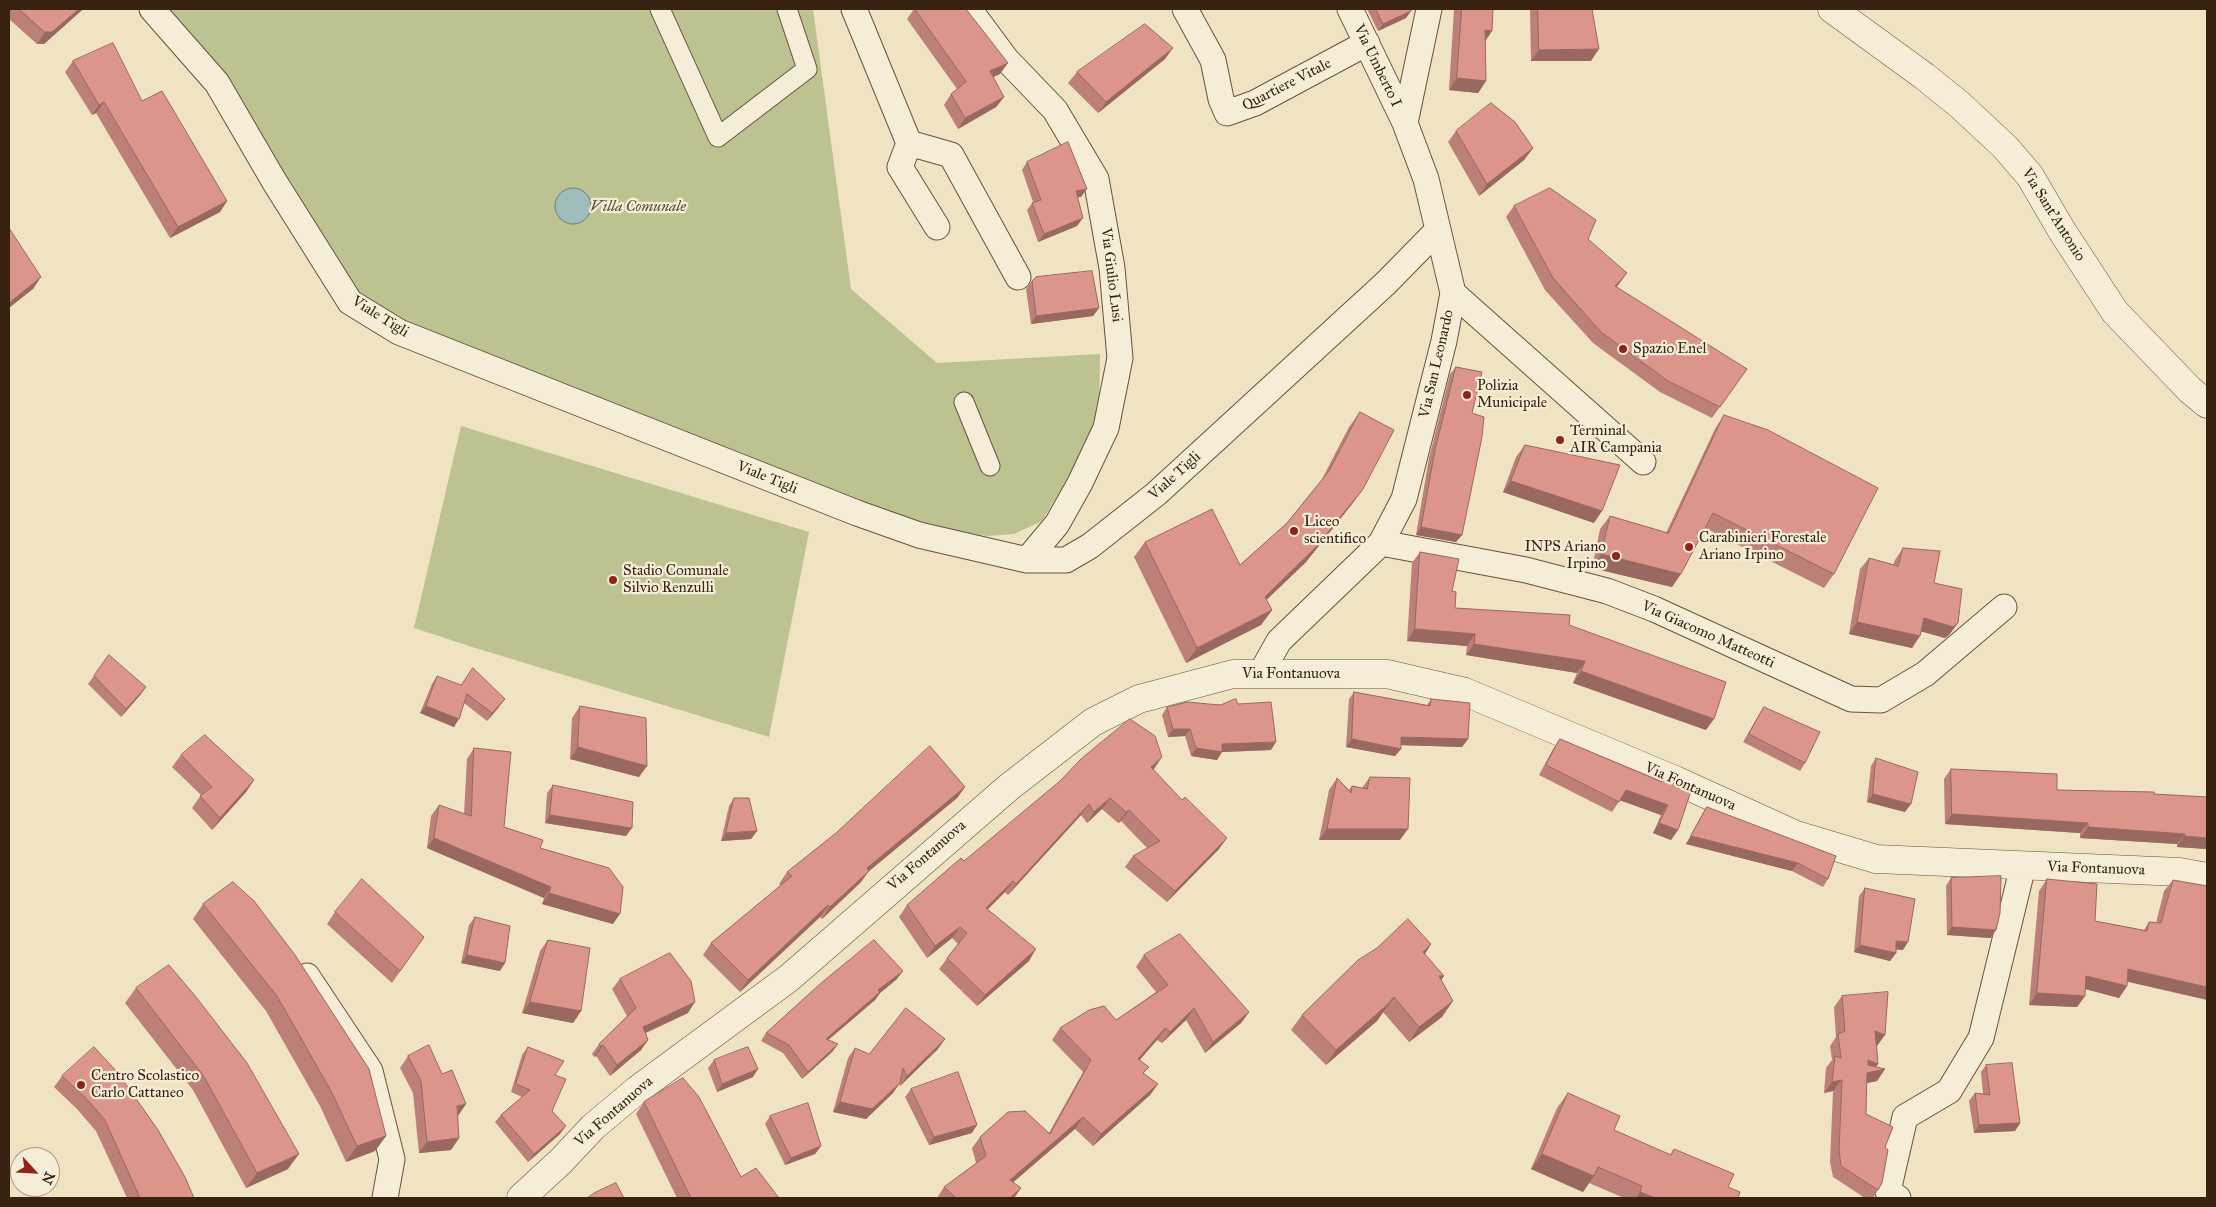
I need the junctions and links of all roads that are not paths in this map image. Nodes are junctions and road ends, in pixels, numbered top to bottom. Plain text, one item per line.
1 (152, 9) edge
2 (660, 9) edge
3 (787, 9) edge
4 (854, 9) edge
5 (969, 9) edge
6 (1185, 9) edge
7 (1350, 9) edge
8 (1429, 9) edge
9 (1832, 9) edge
10 (1367, 43) junction
11 (1405, 123) junction
12 (909, 143) junction
13 (937, 227) dead end
14 (1437, 231) junction
15 (1018, 277) dead end
16 (1453, 294) junction
17 (964, 402) dead end
18 (2207, 404) edge
19 (1643, 462) dead end
20 (990, 466) dead end
21 (1381, 542) junction
22 (1027, 560) junction
23 (2004, 607) dead end
24 (1261, 673) junction
25 (2023, 866) junction
26 (2207, 877) edge
27 (296, 961) edge
28 (385, 1198) edge
29 (521, 1198) edge
30 (1898, 1198) edge

1 - 22 street, Viale Tigli
2 - 3 street
4 - 12 street
5 - 22 street, Via Giulio Lusi
6 - 10 street, Quartiere Vitale
7 - 10 street, Via Umberto I
8 - 11 street
9 - 18 street, Via Sant'Antonio
10 - 11 street, Via Umberto I
11 - 14 street, Via San Leonardo
12 - 13 street
12 - 15 street
14 - 16 street, Via San Leonardo
14 - 22 street, Viale Tigli
16 - 19 street
16 - 21 street, Via San Leonardo
17 - 20 street
21 - 23 street, Via Giacomo Matteotti
21 - 24 street, Via San Leonardo
24 - 25 street, Via Fontanuova
24 - 29 street, Via Fontanuova
25 - 26 street, Via Fontanuova
25 - 30 street
27 - 28 street

